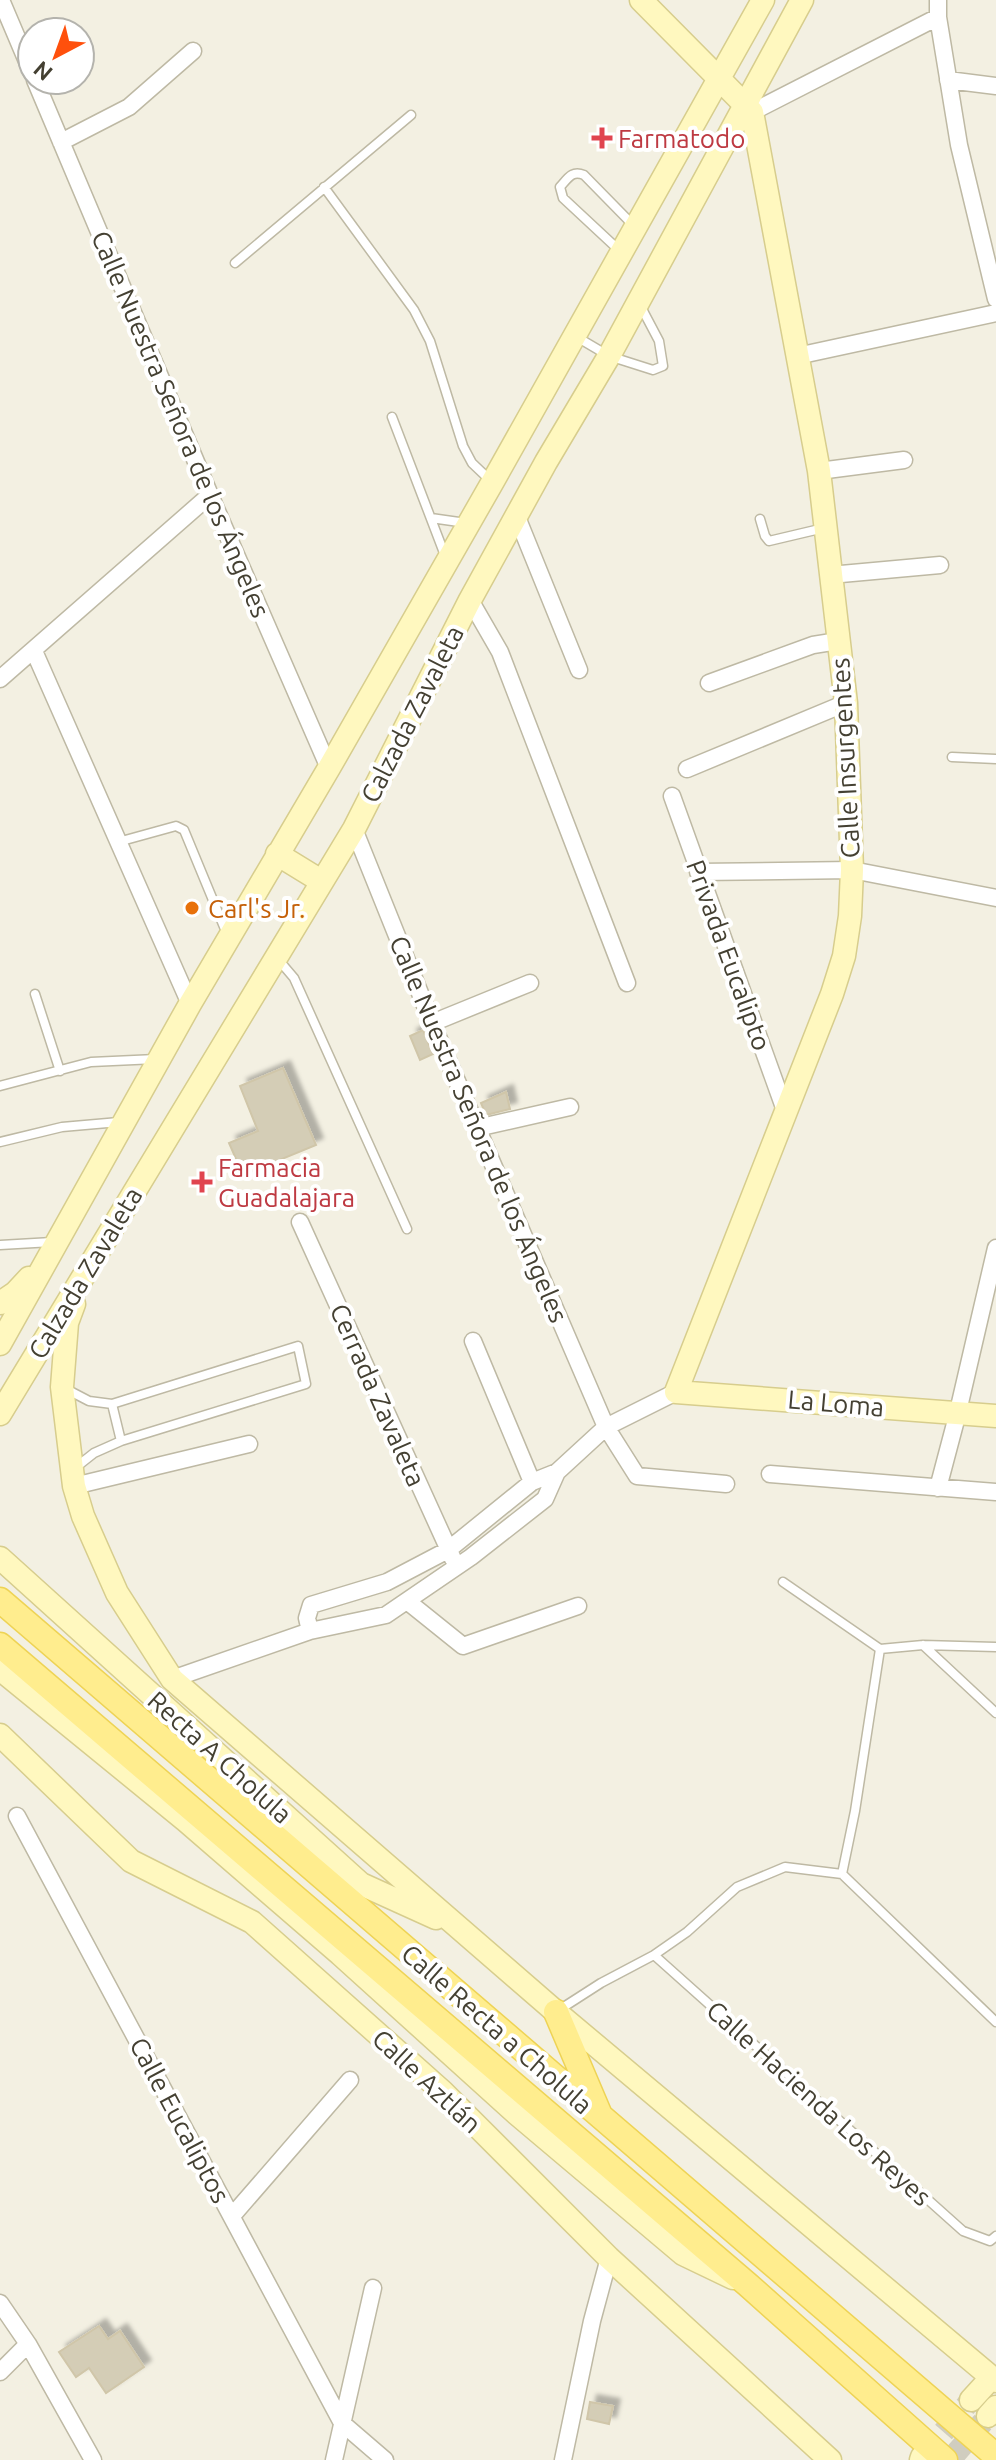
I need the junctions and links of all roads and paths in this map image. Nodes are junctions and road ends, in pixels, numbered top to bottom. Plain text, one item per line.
1 (1, 0) edge
2 (641, 0) edge
3 (763, 0) edge
4 (802, 0) edge
5 (938, 8) edge
6 (16, 35) edge
7 (193, 51) dead end
8 (720, 77) junction
9 (948, 80) junction
10 (996, 86) edge
11 (42, 96) edge
12 (749, 107) junction
13 (411, 115) dead end
14 (61, 142) junction
15 (324, 187) junction
16 (635, 227) junction
17 (621, 252) junction
18 (235, 263) dead end
19 (996, 299) edge
20 (638, 301) junction
21 (996, 313) edge
22 (574, 335) junction
23 (609, 356) junction
24 (797, 356) junction
25 (392, 417) dead end
26 (904, 460) dead end
27 (819, 471) junction
28 (492, 483) junction
29 (210, 495) junction
30 (517, 517) junction
31 (431, 518) junction
32 (760, 519) dead end
33 (468, 524) junction
34 (825, 528) junction
35 (447, 561) junction
36 (940, 565) dead end
37 (830, 575) junction
38 (470, 600) junction
39 (838, 641) junction
40 (34, 651) junction
41 (579, 670) dead end
42 (0, 679) edge
43 (709, 683) dead end
44 (846, 703) junction
45 (952, 757) dead end
46 (996, 759) edge
47 (329, 768) junction
48 (687, 769) dead end
49 (672, 796) dead end
50 (354, 829) junction
51 (118, 842) junction
52 (277, 854) junction
53 (852, 870) junction
54 (698, 872) junction
55 (321, 881) junction
56 (996, 898) edge
57 (229, 939) junction
58 (277, 957) junction
59 (530, 983) dead end
60 (627, 983) dead end
61 (35, 994) dead end
62 (190, 1004) junction
63 (432, 1023) junction
64 (159, 1059) junction
65 (60, 1071) junction
66 (0, 1086) edge
67 (570, 1107) dead end
68 (786, 1113) junction
69 (124, 1122) junction
70 (477, 1128) junction
71 (0, 1142) edge
72 (300, 1222) dead end
73 (407, 1229) dead end
74 (0, 1245) edge
75 (996, 1248) edge
76 (53, 1249) junction
77 (86, 1269) junction
78 (0, 1303) edge
79 (473, 1341) dead end
80 (0, 1344) edge
81 (62, 1387) junction
82 (676, 1392) junction
83 (112, 1404) junction
84 (958, 1413) junction
85 (0, 1414) edge
86 (996, 1416) edge
87 (606, 1427) junction
88 (121, 1441) junction
89 (249, 1444) dead end
90 (557, 1472) junction
91 (770, 1474) dead end
92 (72, 1478) junction
93 (532, 1482) junction
94 (726, 1484) dead end
95 (938, 1488) junction
96 (996, 1492) edge
97 (448, 1550) junction
98 (0, 1558) edge
99 (457, 1567) junction
100 (783, 1582) dead end
101 (0, 1600) edge
102 (407, 1601) junction
103 (578, 1606) dead end
104 (310, 1631) junction
105 (0, 1645) edge
106 (923, 1645) junction
107 (996, 1647) edge
108 (880, 1649) junction
109 (0, 1669) edge
110 (172, 1679) junction
111 (996, 1713) edge
112 (0, 1735) edge
113 (17, 1816) dead end
114 (842, 1874) junction
115 (459, 1928) junction
116 (340, 1954) junction
117 (654, 1955) junction
118 (556, 2012) junction
119 (996, 2022) edge
120 (364, 2023) junction
121 (350, 2080) dead end
122 (443, 2092) junction
123 (517, 2114) junction
124 (601, 2119) junction
125 (232, 2216) junction
126 (993, 2239) edge
127 (609, 2258) junction
128 (747, 2284) junction
129 (373, 2288) dead end
130 (0, 2303) edge
131 (28, 2344) junction
132 (0, 2372) edge
133 (994, 2379) edge
134 (971, 2400) tunnel mouth
135 (342, 2423) junction
136 (996, 2456) edge
137 (929, 2459) edge
138 (93, 2460) edge
139 (334, 2460) edge
140 (385, 2460) edge
141 (563, 2460) edge
142 (830, 2460) edge

1 - 6 street
2 - 8 main road
3 - 8 main road, Calzada Zavaleta
4 - 12 main road, Calzada Zavaleta
5 - 9 street
5 - 12 street
7 - 14 street
8 - 12 main road
8 - 16 main road, Calzada Zavaleta
9 - 10 street
9 - 19 street
11 - 14 street, Calle Nuestra Señora de los Ángeles
12 - 20 main road, Calzada Zavaleta
12 - 24 main road, Calle Insurgentes
13 - 15 lane
14 - 29 street, Calle Nuestra Señora de los Ángeles
15 - 18 lane
15 - 28 lane
16 - 17 main road, Calzada Zavaleta
16 - 17 lane
17 - 22 main road, Calzada Zavaleta
20 - 23 main road, Calzada Zavaleta
20 - 23 lane
21 - 24 street
22 - 23 lane
22 - 28 main road, Calzada Zavaleta
23 - 30 main road, Calzada Zavaleta
24 - 27 main road, Calle Insurgentes
25 - 31 lane
26 - 27 street
27 - 34 main road, Calle Insurgentes
28 - 33 main road, Calzada Zavaleta
29 - 40 street
29 - 47 street, Calle Nuestra Señora de los Ángeles
30 - 38 main road, Calzada Zavaleta
30 - 41 street
31 - 33 lane
31 - 35 lane
32 - 34 lane
33 - 35 main road, Calzada Zavaleta
34 - 37 main road, Calle Insurgentes
35 - 47 main road, Calzada Zavaleta
36 - 37 street
37 - 39 main road, Calle Insurgentes
38 - 50 main road, Calzada Zavaleta
38 - 60 street
39 - 43 street
39 - 44 main road, Calle Insurgentes
40 - 42 street
40 - 51 street
44 - 48 street
44 - 53 main road, Calle Insurgentes
45 - 46 lane
47 - 52 main road, Calzada Zavaleta
49 - 54 street, Privada Eucalipto
50 - 55 main road, Calzada Zavaleta
50 - 63 street, Calle Nuestra Señora de los Ángeles
51 - 57 lane
51 - 62 street
52 - 55 main road
52 - 57 main road, Calzada Zavaleta
53 - 54 street
53 - 56 street
53 - 68 main road, Calle Insurgentes
54 - 68 street, Privada Eucalipto
55 - 58 main road, Calzada Zavaleta
57 - 62 main road, Calzada Zavaleta
58 - 73 lane
58 - 77 main road, Calzada Zavaleta
59 - 63 street
61 - 65 lane
62 - 64 main road, Calzada Zavaleta
63 - 70 street, Calle Nuestra Señora de los Ángeles
64 - 65 lane
64 - 69 main road, Calzada Zavaleta
65 - 66 lane
67 - 70 street
68 - 82 main road, Calle Insurgentes
69 - 71 lane
69 - 76 main road, Calzada Zavaleta
70 - 87 street, Calle Nuestra Señora de los Ángeles
72 - 97 street, Cerrada Zavaleta
74 - 76 lane
75 - 84 street
76 - 78 main road
76 - 80 main road, Calzada Zavaleta
77 - 81 main road, Calle Recta a Cholula
77 - 85 main road, Calzada Zavaleta
79 - 93 street
81 - 83 lane
81 - 92 main road, Calle Recta a Cholula
82 - 84 main road, La Loma
82 - 87 street
83 - 88 lane
83 - 88 lane
84 - 86 main road, La Loma
84 - 95 street
87 - 90 street
87 - 94 street, Calle Nuestra Señora de los Ángeles
88 - 92 lane
89 - 92 street
90 - 93 street
90 - 99 street
91 - 95 street
92 - 110 main road, Calle Recta a Cholula
93 - 97 street
95 - 96 street
97 - 99 street, Cerrada Zavaleta
97 - 104 street
98 - 115 main road, Recta A Cholula
99 - 102 street
100 - 108 lane
101 - 124 main road, Calle Recta a Cholula
102 - 103 street
102 - 104 street
104 - 110 street
105 - 128 main road, Calle Recta a Cholula
106 - 107 lane
106 - 108 lane
106 - 111 lane
108 - 114 lane
109 - 116 main road
110 - 115 main road, Calle Recta a Cholula
112 - 120 main road, Calle Aztlán
113 - 125 street, Calle Eucaliptos
114 - 117 lane
114 - 119 lane
115 - 118 main road, Calle Recta a Cholula
116 - 120 main road
116 - 123 main road
117 - 118 lane
117 - 126 lane, Calle Hacienda Los Reyes
118 - 124 main road
118 - 133 main road, Calle Recta a Cholula
120 - 122 main road, Calle Aztlán
121 - 125 street
122 - 123 main road
122 - 127 main road, Calle Aztlán
123 - 128 main road
124 - 136 main road, Calle Recta a Cholula
125 - 135 street, Calle Eucaliptos
127 - 141 street
127 - 142 main road, Calle Aztlán
128 - 137 main road, Calle Recta a Cholula
129 - 135 street
130 - 131 street
131 - 132 street
131 - 138 street
133 - 134 main road
135 - 139 street
135 - 140 street

